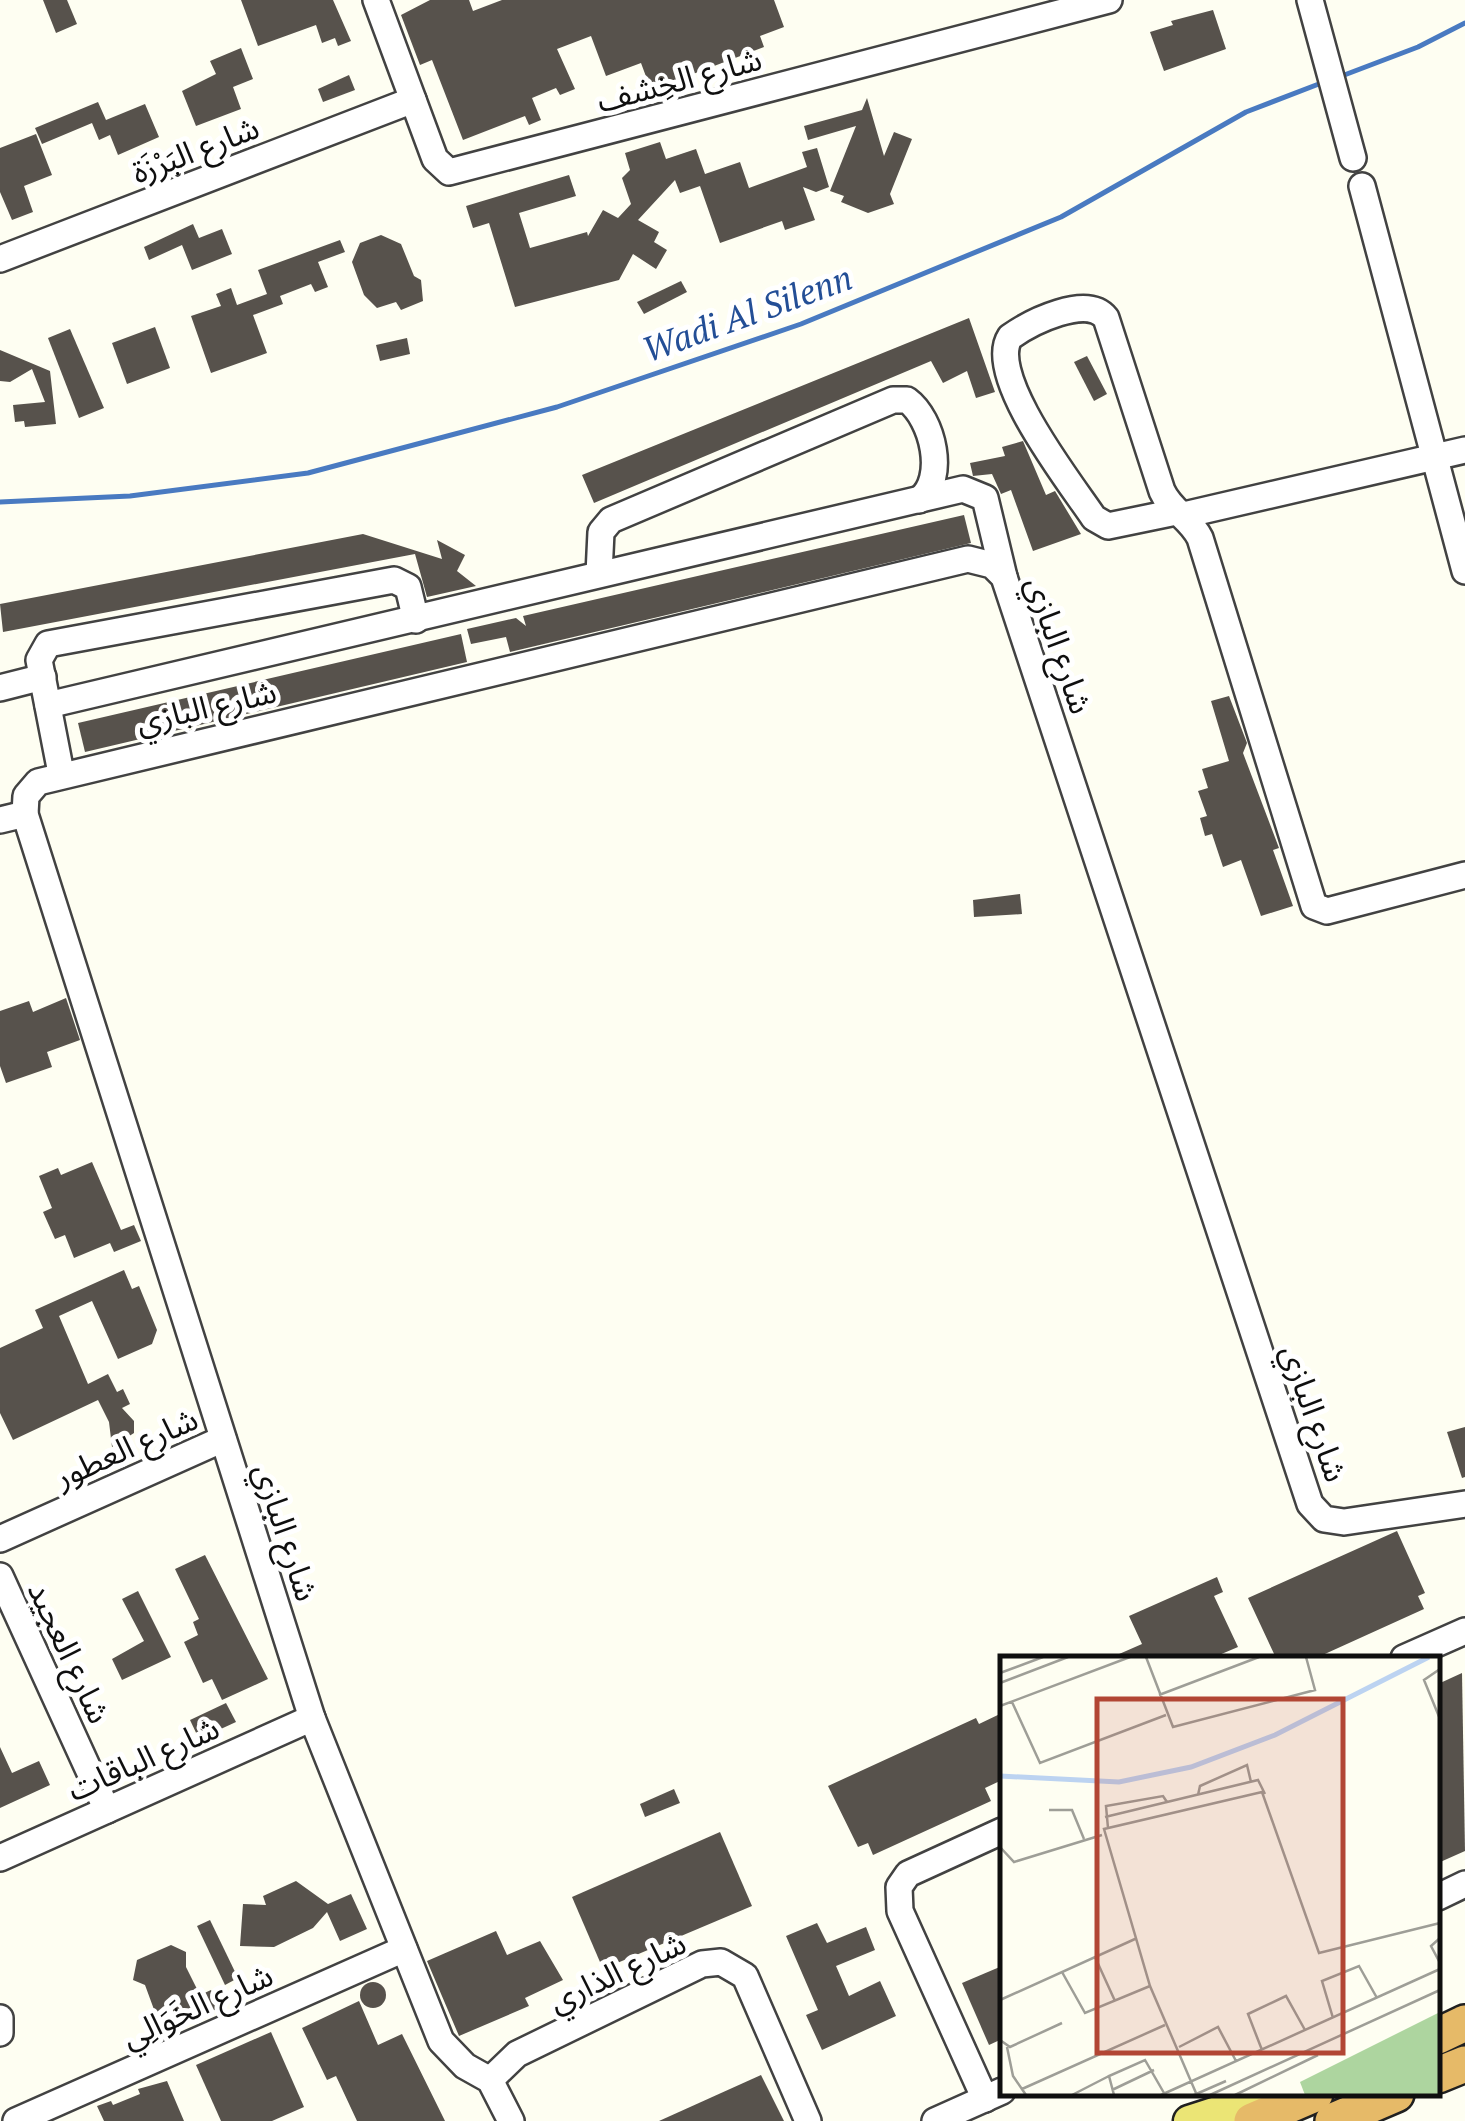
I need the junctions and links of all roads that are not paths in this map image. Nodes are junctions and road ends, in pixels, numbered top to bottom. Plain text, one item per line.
1 (376, 0) edge
2 (1109, 0) edge
3 (1313, 11) edge
4 (413, 100) junction
5 (1354, 158) dead end
6 (1362, 186) dead end
7 (0, 260) edge
8 (1465, 450) edge
9 (1432, 458) junction
10 (919, 500) junction
11 (1180, 513) junction
12 (1465, 571) edge
13 (599, 574) junction
14 (1004, 577) junction
15 (416, 620) junction
16 (42, 677) junction
17 (0, 688) edge
18 (48, 705) junction
19 (61, 773) junction
20 (13, 817) edge
21 (1465, 875) edge
22 (223, 1438) junction
23 (1465, 1504) edge
24 (0, 1538) edge
25 (0, 1576) edge
26 (1465, 1631) edge
27 (1409, 1656) edge
28 (312, 1718) junction
29 (107, 1810) junction
30 (1000, 1832) edge
31 (0, 1858) edge
32 (1465, 1884) edge
33 (1440, 1895) edge
34 (404, 1949) junction
35 (0, 2018) edge
36 (1465, 2023) edge
37 (0, 2033) edge
38 (1440, 2035) edge
39 (1465, 2064) edge
40 (1440, 2075) edge
41 (490, 2080) junction
42 (994, 2095) edge
43 (1381, 2096) edge
44 (1319, 2104) edge
45 (16, 2121) edge
46 (511, 2121) edge
47 (808, 2121) edge
48 (934, 2121) edge
49 (1189, 2121) edge
50 (1252, 2121) edge

1 - 4 street, شارع الخِشف
2 - 4 street, شارع الخِشف
3 - 5 street
4 - 7 street, شارع البَرْزَة
6 - 9 street
8 - 9 street
9 - 11 street
9 - 12 street
10 - 13 street
10 - 13 street
10 - 14 street
11 - 11 street
11 - 21 street
13 - 15 street
14 - 19 street, شارع البازي
14 - 23 street, شارع البازي
15 - 16 street
15 - 18 street
16 - 17 street
16 - 18 street
18 - 19 street
19 - 20 street, شارع البازي
20 - 22 street, شارع البازي
22 - 24 street, شارع العطور
22 - 28 street, شارع البازي
25 - 29 street, شارع العجيد
26 - 27 street
28 - 29 street, شارع الباقات
28 - 34 street, شارع البازي
29 - 31 street, شارع الباقات
30 - 42 street
32 - 33 street
34 - 41 street, شارع البازي
34 - 45 street, شارع الخَوَالِي
35 - 37 street
36 - 38 highway
39 - 40 highway
41 - 46 street, شارع البازي
41 - 47 street, شارع الذاري
42 - 48 street
43 - 44 highway
44 - 49 main road
44 - 50 highway

